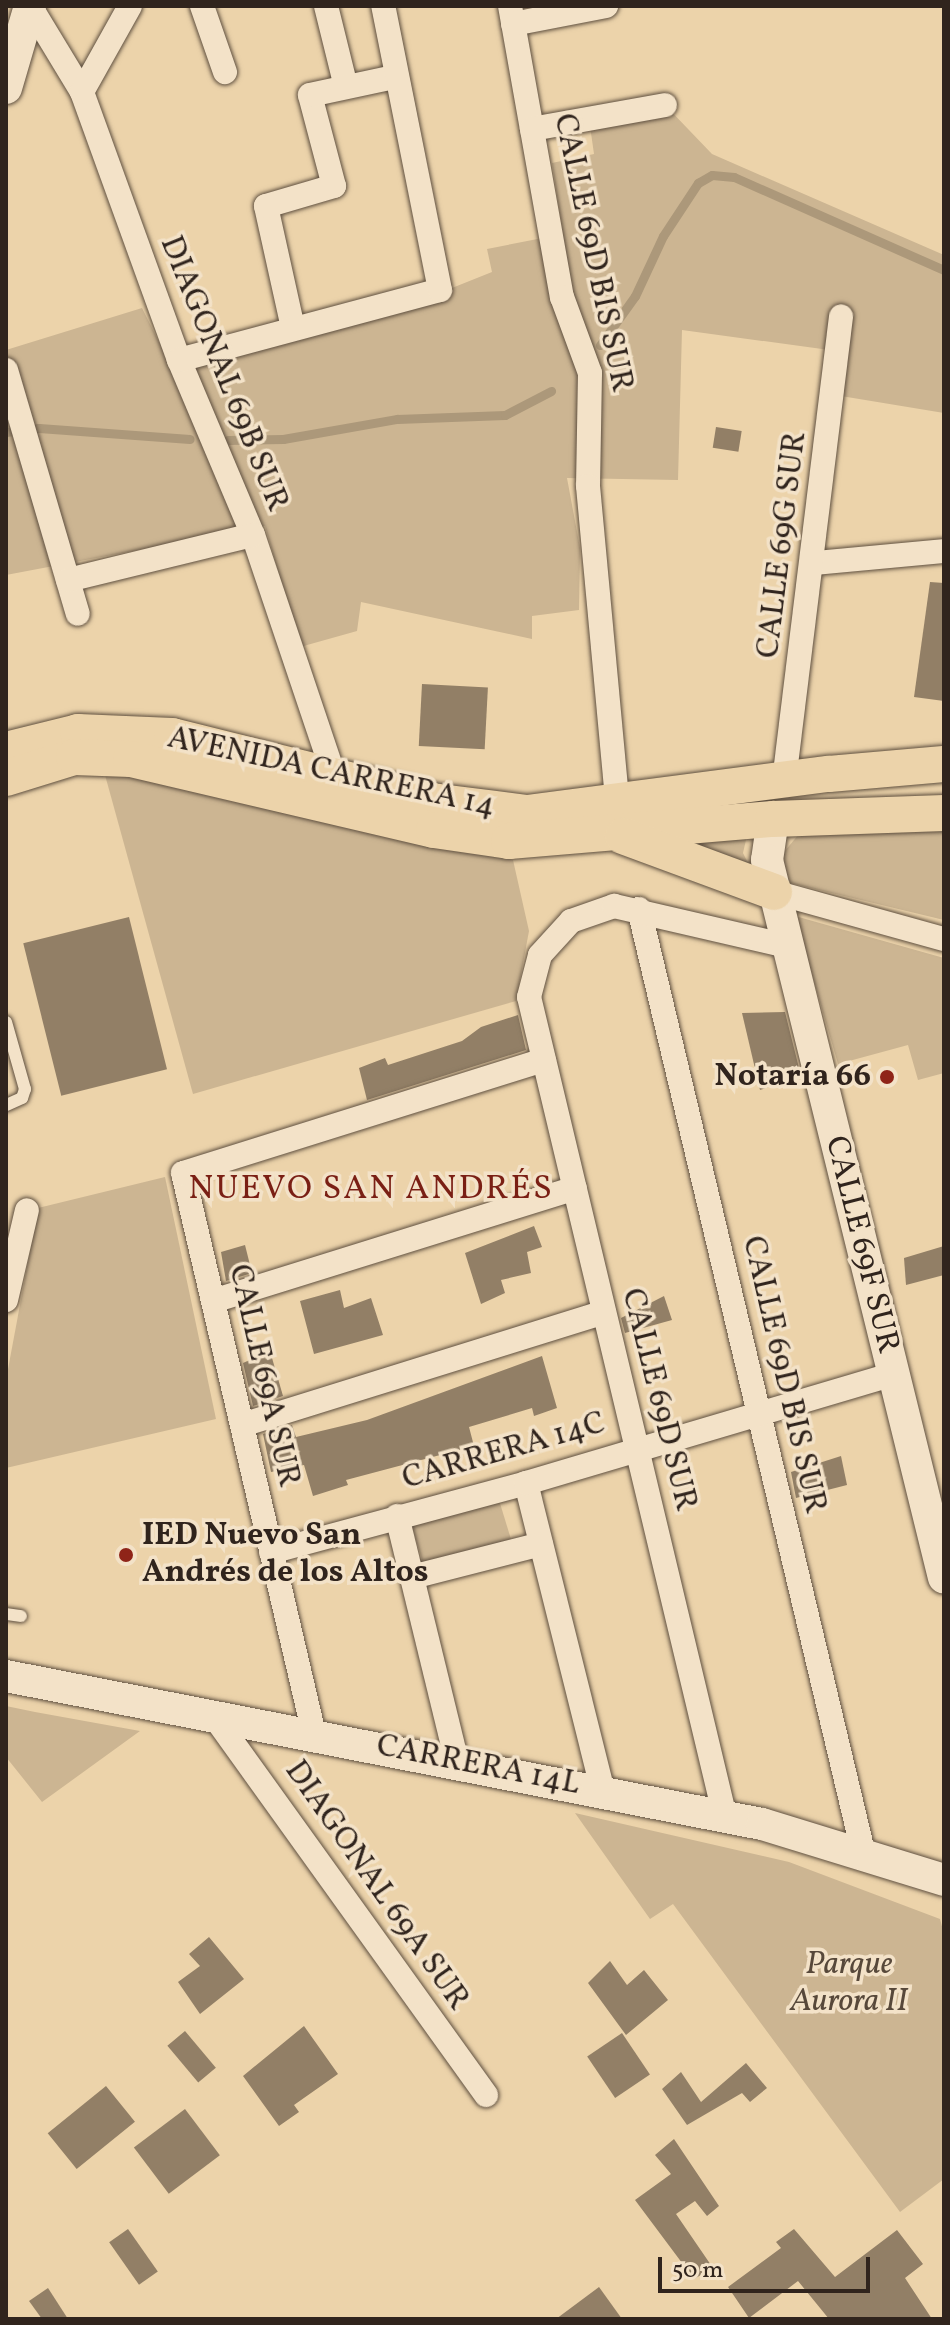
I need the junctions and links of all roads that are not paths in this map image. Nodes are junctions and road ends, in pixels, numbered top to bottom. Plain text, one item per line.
1 (30, 6) edge
2 (130, 6) edge
3 (202, 6) edge
4 (326, 6) edge
5 (383, 6) edge
6 (606, 6) edge
7 (512, 15) edge
8 (225, 72) dead end
9 (394, 77) junction
10 (346, 87) junction
11 (6, 88) edge
12 (82, 92) junction
13 (665, 105) dead end
14 (532, 129) junction
15 (841, 316) dead end
16 (293, 328) junction
17 (179, 360) junction
18 (6, 370) edge
19 (253, 535) junction
20 (944, 551) edge
21 (815, 563) junction
22 (68, 580) junction
23 (78, 614) dead end
24 (11, 756) edge
25 (944, 764) edge
26 (334, 776) junction
27 (784, 781) junction
28 (944, 813) edge
29 (617, 818) junction
30 (773, 819) junction
31 (774, 892) junction
32 (639, 909) junction
33 (944, 939) edge
34 (787, 946) junction
35 (6, 1022) edge
36 (544, 1060) junction
37 (6, 1105) edge
38 (575, 1188) junction
39 (16, 1214) edge
40 (6, 1300) edge
41 (213, 1301) junction
42 (604, 1312) junction
43 (893, 1374) junction
44 (759, 1412) junction
45 (242, 1425) junction
46 (637, 1447) junction
47 (526, 1483) junction
48 (397, 1516) junction
49 (541, 1544) junction
50 (271, 1552) junction
51 (412, 1577) junction
52 (944, 1578) edge
53 (6, 1614) edge
54 (21, 1616) dead end
55 (6, 1676) edge
56 (213, 1715) junction
57 (314, 1734) junction
58 (457, 1762) junction
59 (603, 1792) junction
60 (725, 1817) junction
61 (864, 1856) junction
62 (944, 1880) edge
63 (486, 2095) dead end

1 - 11 street
1 - 12 street, DIAGONAL 69B SUR
2 - 12 street
3 - 8 street
4 - 10 street
5 - 9 street
6 - 7 street
7 - 14 street, CALLE 69D BIS SUR
9 - 10 street
9 - 16 street
10 - 16 street
12 - 17 street, DIAGONAL 69B SUR
13 - 14 street
14 - 29 street, CALLE 69D BIS SUR
15 - 21 street, CALLE 69G SUR
16 - 17 street
17 - 19 street, DIAGONAL 69B SUR
18 - 22 street
19 - 22 street
19 - 26 street, DIAGONAL 69B SUR
20 - 21 street
21 - 27 street, CALLE 69G SUR
22 - 23 street
24 - 26 main road, AVENIDA CARRERA 14
24 - 29 main road, AVENIDA CARRERA 14
25 - 27 main road, AVENIDA CARRERA 14
26 - 29 main road, AVENIDA CARRERA 14
27 - 29 main road, AVENIDA CARRERA 14
28 - 30 main road, AVENIDA CARRERA 14
29 - 30 main road, AVENIDA CARRERA 14
29 - 31 main road
30 - 31 street, CALLE 69F SUR
31 - 33 street
31 - 34 street, CALLE 69F SUR
32 - 34 street
32 - 36 street, CALLE 69D SUR
32 - 44 street, CALLE 69D BIS SUR
34 - 43 street, CALLE 69F SUR
35 - 37 lane
36 - 38 street, CALLE 69D SUR
36 - 41 street, CALLE 69A SUR
38 - 41 street
38 - 42 street, CALLE 69D SUR
39 - 40 street
41 - 45 street, CALLE 69A SUR
42 - 45 street
42 - 46 street, CALLE 69D SUR
43 - 44 street, CARRERA 14C
43 - 52 street, CALLE 69F SUR
44 - 46 street, CARRERA 14C
44 - 61 street, CALLE 69D BIS SUR
45 - 50 street, CALLE 69A SUR
46 - 47 street, CARRERA 14C
46 - 60 street, CALLE 69D SUR
47 - 48 street, CARRERA 14C
47 - 49 street
48 - 50 street, CARRERA 14C
48 - 51 street
49 - 51 street
49 - 59 street
50 - 57 street, CALLE 69A SUR
51 - 58 street
53 - 54 lane
55 - 56 street, CARRERA 14L
56 - 57 street, CARRERA 14L
56 - 63 street, DIAGONAL 69A SUR
57 - 58 street, CARRERA 14L
58 - 59 street, CARRERA 14L
59 - 60 street, CARRERA 14L
60 - 61 street, CARRERA 14L
61 - 62 street, CARRERA 14L

